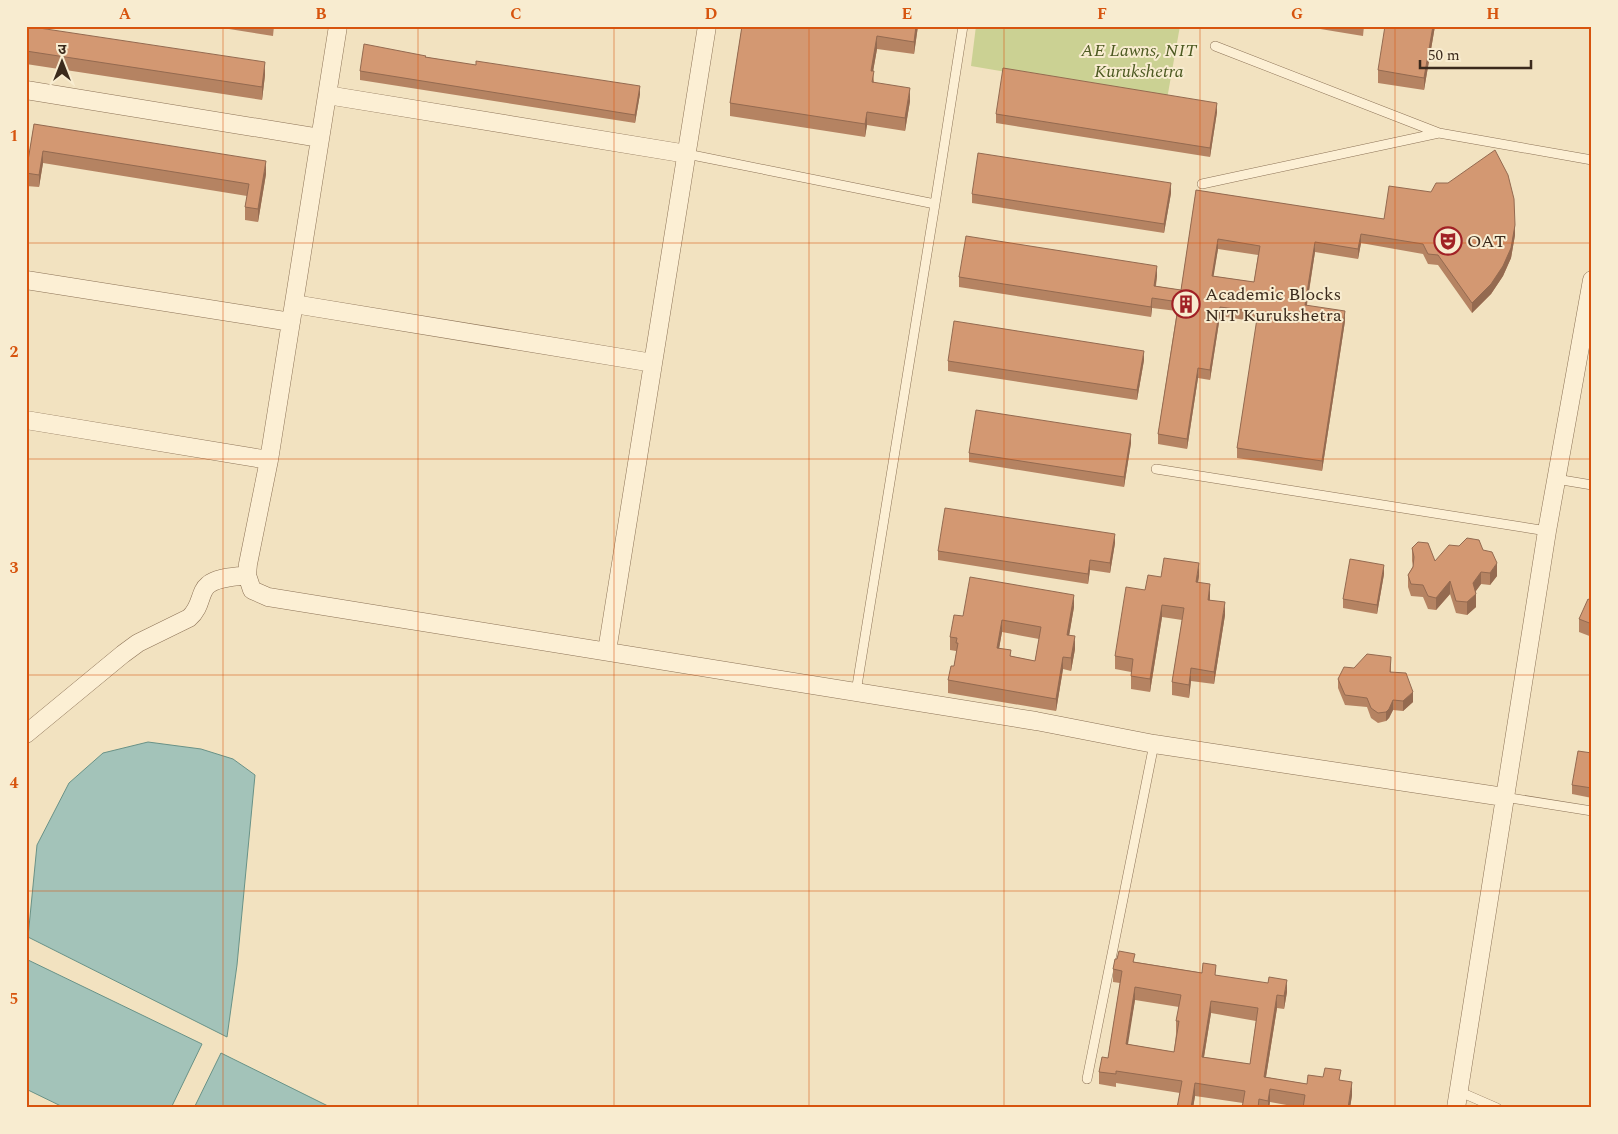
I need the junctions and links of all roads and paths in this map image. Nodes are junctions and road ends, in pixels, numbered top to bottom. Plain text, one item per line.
1 (338, 26) edge
2 (707, 26) edge
3 (963, 26) edge
4 (1215, 46) dead end
5 (26, 90) edge
6 (327, 95) junction
7 (1439, 133) junction
8 (320, 138) junction
9 (687, 154) junction
10 (1592, 160) edge
11 (1202, 184) dead end
12 (935, 204) junction
13 (26, 280) edge
14 (1592, 280) edge
15 (294, 304) junction
16 (291, 322) junction
17 (653, 363) junction
18 (26, 420) edge
19 (269, 460) junction
20 (1156, 469) dead end
21 (1556, 478) junction
22 (1592, 484) edge
23 (1547, 531) junction
24 (247, 575) junction
25 (607, 651) junction
26 (856, 692) junction
27 (26, 734) edge
28 (1154, 744) junction
29 (1504, 797) junction
30 (1592, 811) edge
31 (1087, 1078) dead end
32 (1457, 1099) edge
33 (1497, 1108) edge

1 - 6 street
2 - 9 street
3 - 12 lane
4 - 7 lane
5 - 8 street
6 - 8 street
6 - 9 street
7 - 10 lane
7 - 11 lane
8 - 15 street
9 - 12 lane
9 - 17 street
12 - 26 lane
13 - 16 street
14 - 21 street
15 - 16 street
15 - 17 street
16 - 19 street
17 - 25 street
18 - 19 street
19 - 24 street
20 - 23 lane
21 - 22 lane
21 - 23 street
23 - 29 street
24 - 25 street
24 - 27 street
25 - 26 street
26 - 28 street
28 - 29 street
28 - 31 lane
29 - 30 lane
29 - 32 street
32 - 33 lane

